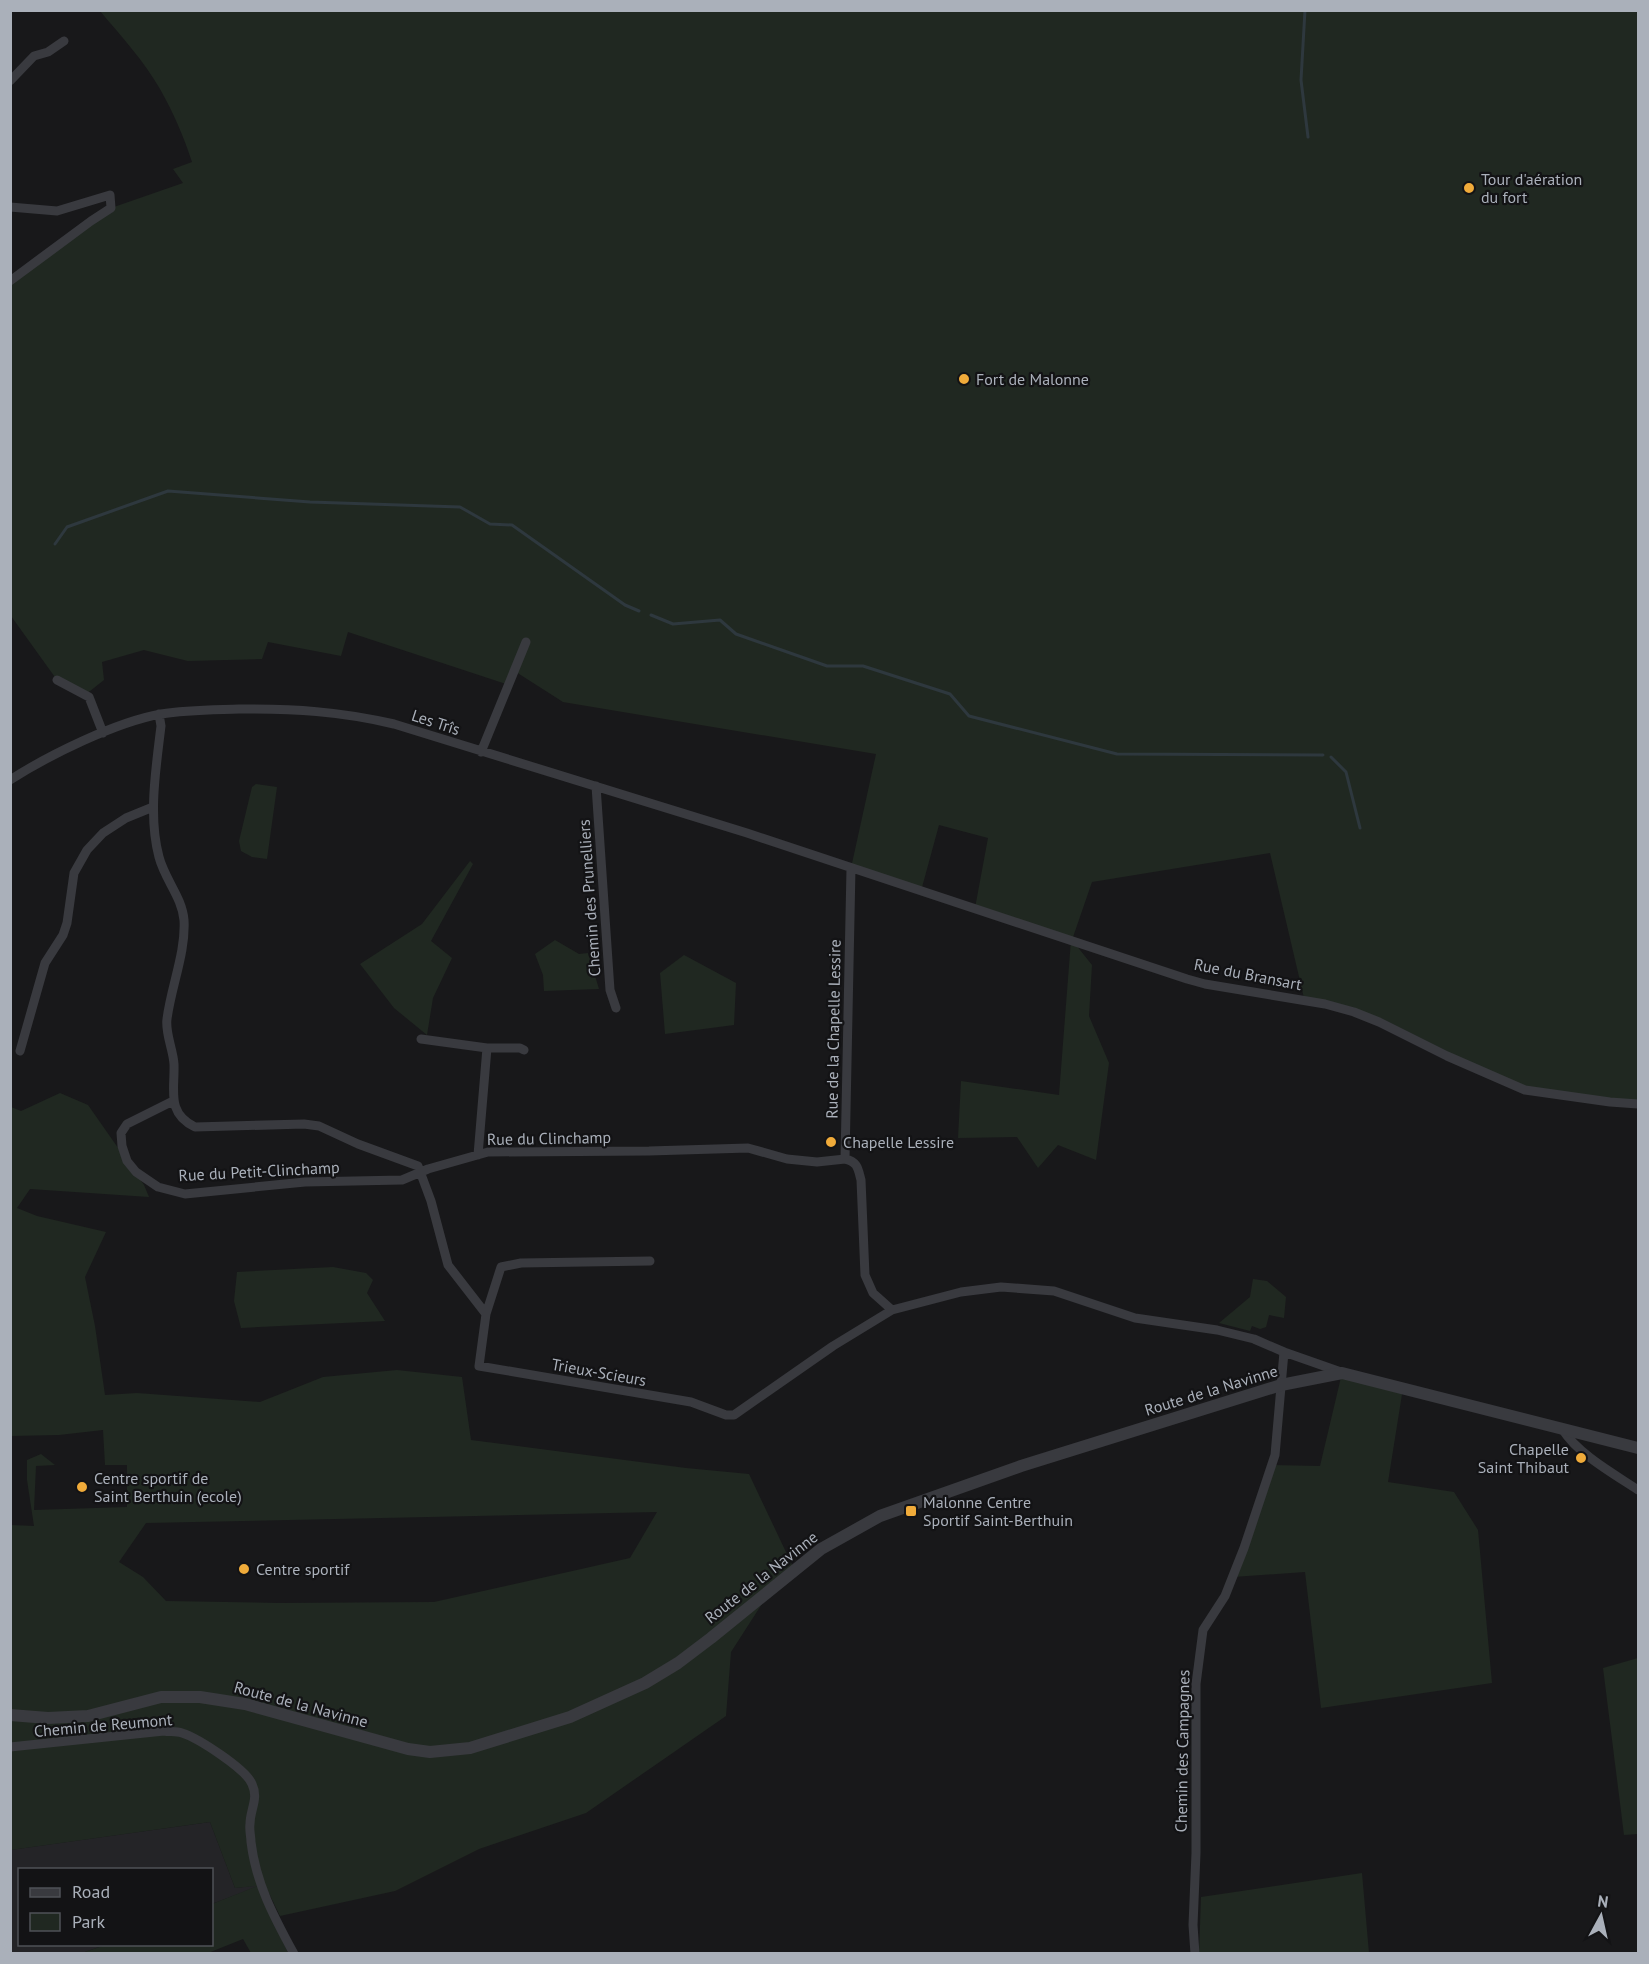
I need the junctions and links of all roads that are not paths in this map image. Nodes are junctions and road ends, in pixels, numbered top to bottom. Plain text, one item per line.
1 (64, 41) dead end
2 (10, 81) edge
3 (10, 207) edge
4 (10, 281) edge
5 (526, 642) dead end
6 (57, 680) dead end
7 (159, 714) junction
8 (103, 732) junction
9 (480, 752) junction
10 (10, 780) edge
11 (596, 786) junction
12 (153, 807) junction
13 (851, 868) junction
14 (616, 1008) dead end
15 (421, 1039) dead end
16 (487, 1048) junction
17 (524, 1050) dead end
18 (20, 1051) dead end
19 (173, 1101) junction
20 (1638, 1104) edge
21 (478, 1155) junction
22 (845, 1159) junction
23 (420, 1173) junction
24 (650, 1261) dead end
25 (892, 1310) junction
26 (486, 1314) junction
27 (1284, 1352) junction
28 (1342, 1373) junction
29 (1281, 1385) junction
30 (1563, 1430) junction
31 (1638, 1448) edge
32 (1638, 1490) edge
33 (10, 1715) edge
34 (10, 1747) edge
35 (294, 1953) edge
36 (1195, 1953) edge

1 - 2 street
3 - 4 street
5 - 9 street
6 - 8 street
7 - 8 street, Les Trîs
7 - 9 street, Les Trîs
7 - 12 street
8 - 10 street, Les Trîs
9 - 11 street, Les Trîs
11 - 13 street, Les Trîs
11 - 14 street, Chemin des Prunelliers
12 - 18 street
12 - 19 street
13 - 20 street, Rue du Bransart
13 - 22 street, Rue de la Chapelle Lessire
15 - 16 street
16 - 17 street
16 - 21 street
19 - 23 street
19 - 23 street, Rue du Petit-Clinchamp
21 - 22 street, Rue du Clinchamp
21 - 23 street, Rue du Clinchamp
22 - 25 street
23 - 26 street
24 - 26 street
25 - 26 street, Trieux-Scieurs
25 - 27 street
27 - 28 street
27 - 29 street
28 - 29 street, Route de la Navinne
28 - 30 street, Route de la Navinne
29 - 33 street, Route de la Navinne
29 - 36 street, Chemin des Campagnes
30 - 31 street, Route de la Navinne
30 - 32 street
34 - 35 street, Chemin de Reumont

